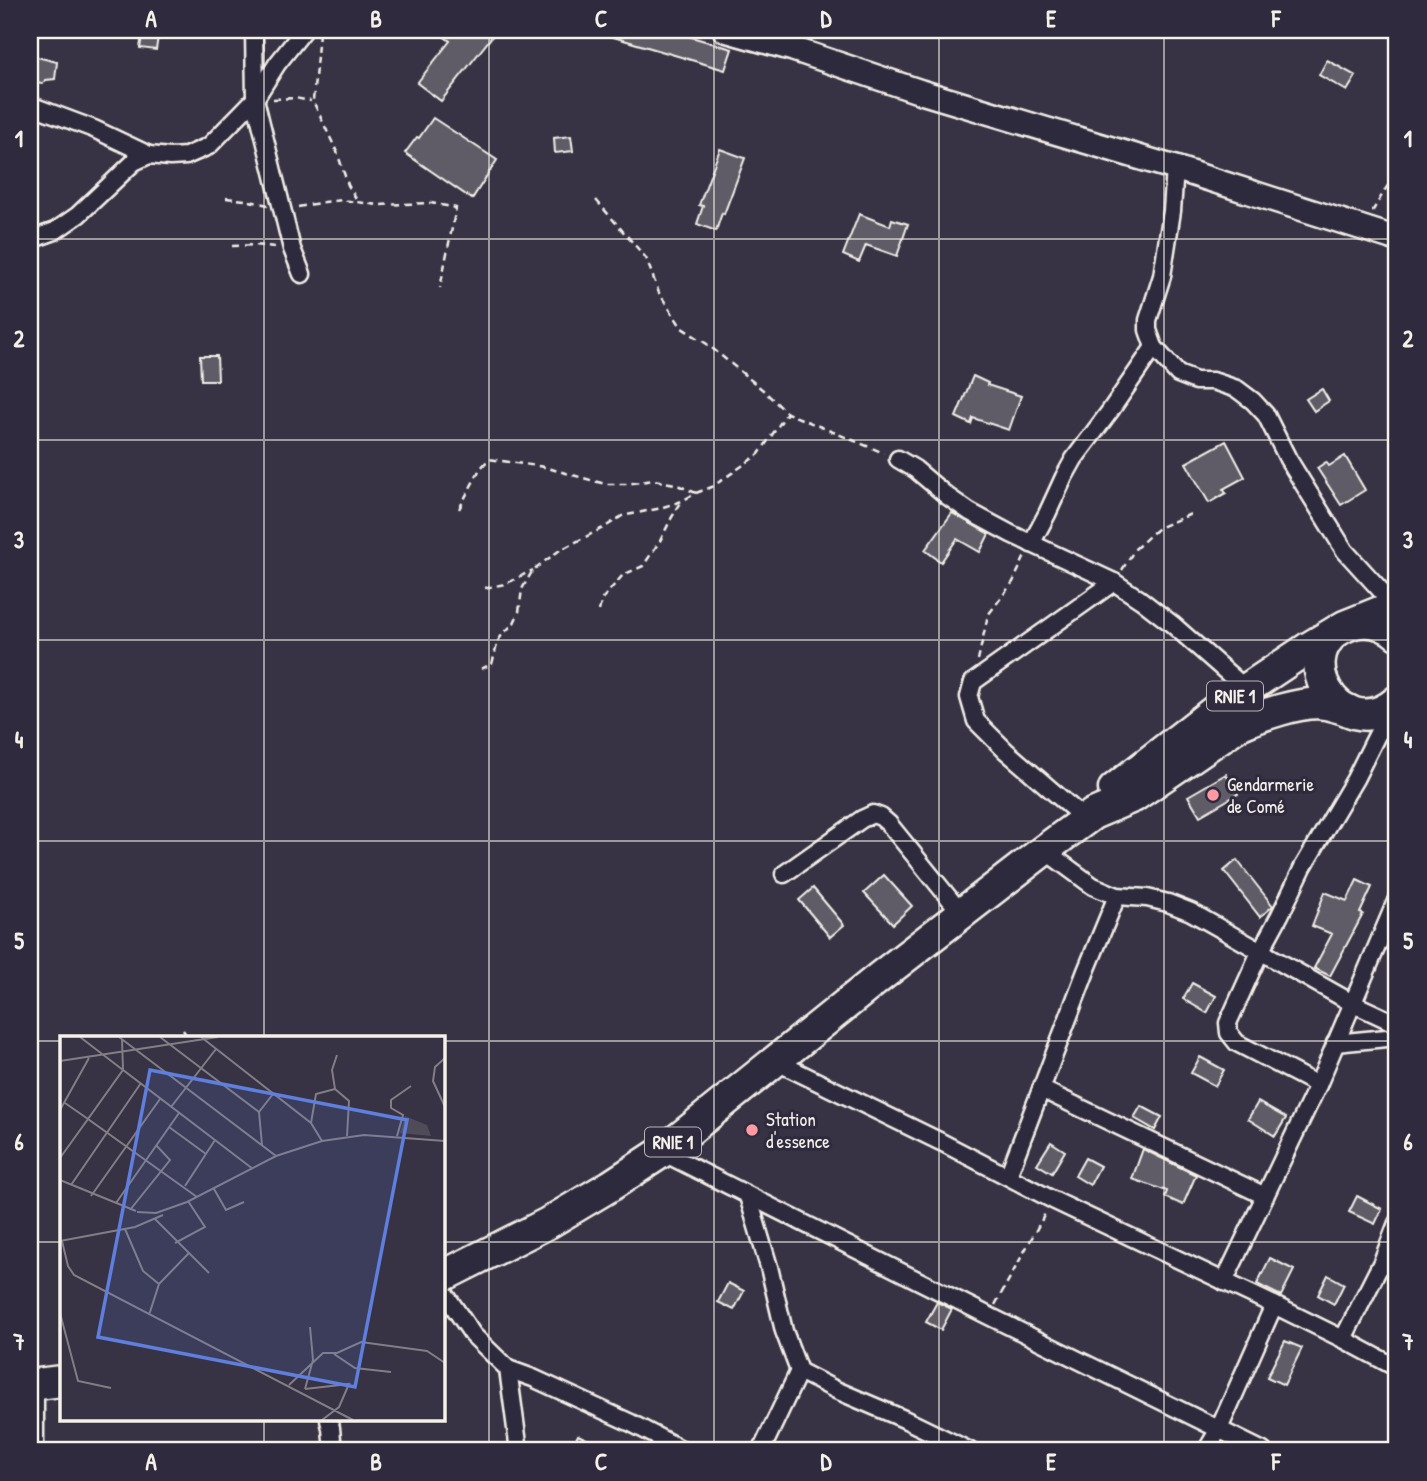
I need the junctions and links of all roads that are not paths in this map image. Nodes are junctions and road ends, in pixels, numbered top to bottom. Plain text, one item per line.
1 (254, 30) edge
2 (304, 30) edge
3 (726, 30) edge
4 (255, 99) junction
5 (30, 105) edge
6 (149, 155) junction
7 (1175, 168) junction
8 (1397, 239) edge
9 (30, 240) edge
10 (302, 274) dead end
11 (1154, 347) junction
12 (898, 459) road end
13 (1031, 544) junction
14 (1114, 582) junction
15 (1397, 615) edge
16 (1345, 626) junction
17 (1246, 689) junction
18 (1392, 708) edge
19 (1348, 710) junction
20 (1089, 817) junction
21 (1044, 850) junction
22 (784, 874) dead end
23 (1117, 896) junction
24 (1397, 899) edge
25 (962, 914) junction
26 (1260, 951) junction
27 (1352, 1003) junction
28 (1397, 1024) edge
29 (1397, 1038) edge
30 (1335, 1043) junction
31 (775, 1061) junction
32 (1318, 1085) junction
33 (1041, 1089) junction
34 (662, 1152) junction
35 (1008, 1176) junction
36 (748, 1196) junction
37 (1265, 1196) junction
38 (1397, 1223) edge
39 (444, 1275) edge
40 (1224, 1282) junction
41 (444, 1292) edge
42 (1273, 1306) junction
43 (1343, 1339) junction
44 (508, 1368) junction
45 (1397, 1368) edge
46 (799, 1371) junction
47 (42, 1383) edge
48 (330, 1422) edge
49 (1219, 1429) junction
50 (35, 1451) edge
51 (332, 1451) edge
52 (519, 1451) edge
53 (685, 1451) edge
54 (761, 1451) edge
55 (970, 1451) edge
56 (1206, 1451) edge
57 (1263, 1451) edge

1 - 4 street
2 - 4 street
3 - 7 street
4 - 6 street
4 - 10 street
5 - 6 street
6 - 9 street
7 - 8 street
7 - 11 street
11 - 13 street
11 - 15 street
12 - 13 street
13 - 14 street
14 - 17 street
14 - 20 street
15 - 16 highway, RNIE 1
16 - 17 highway, RNIE 1
16 - 19 highway
17 - 20 highway, RNIE 1
18 - 19 highway
18 - 26 street
19 - 20 highway, RNIE 1
20 - 21 highway, RNIE 1
21 - 23 street
21 - 25 highway, RNIE 1
22 - 25 street
23 - 26 street
23 - 33 street
24 - 27 street
25 - 31 highway, RNIE 1
26 - 27 street
26 - 32 street
27 - 28 street
27 - 30 street
29 - 30 street
30 - 32 street
31 - 34 highway, RNIE 1
31 - 35 street
32 - 37 street
33 - 35 street
33 - 37 street
34 - 36 street
34 - 39 highway, RNIE 1
35 - 40 street
36 - 46 street
36 - 49 street
37 - 40 street
38 - 43 street
40 - 42 street
41 - 44 street
42 - 43 street
42 - 49 street
43 - 45 street
44 - 52 street
44 - 53 street
46 - 54 street
46 - 55 street
47 - 50 street
48 - 51 street
49 - 56 street
49 - 57 street

